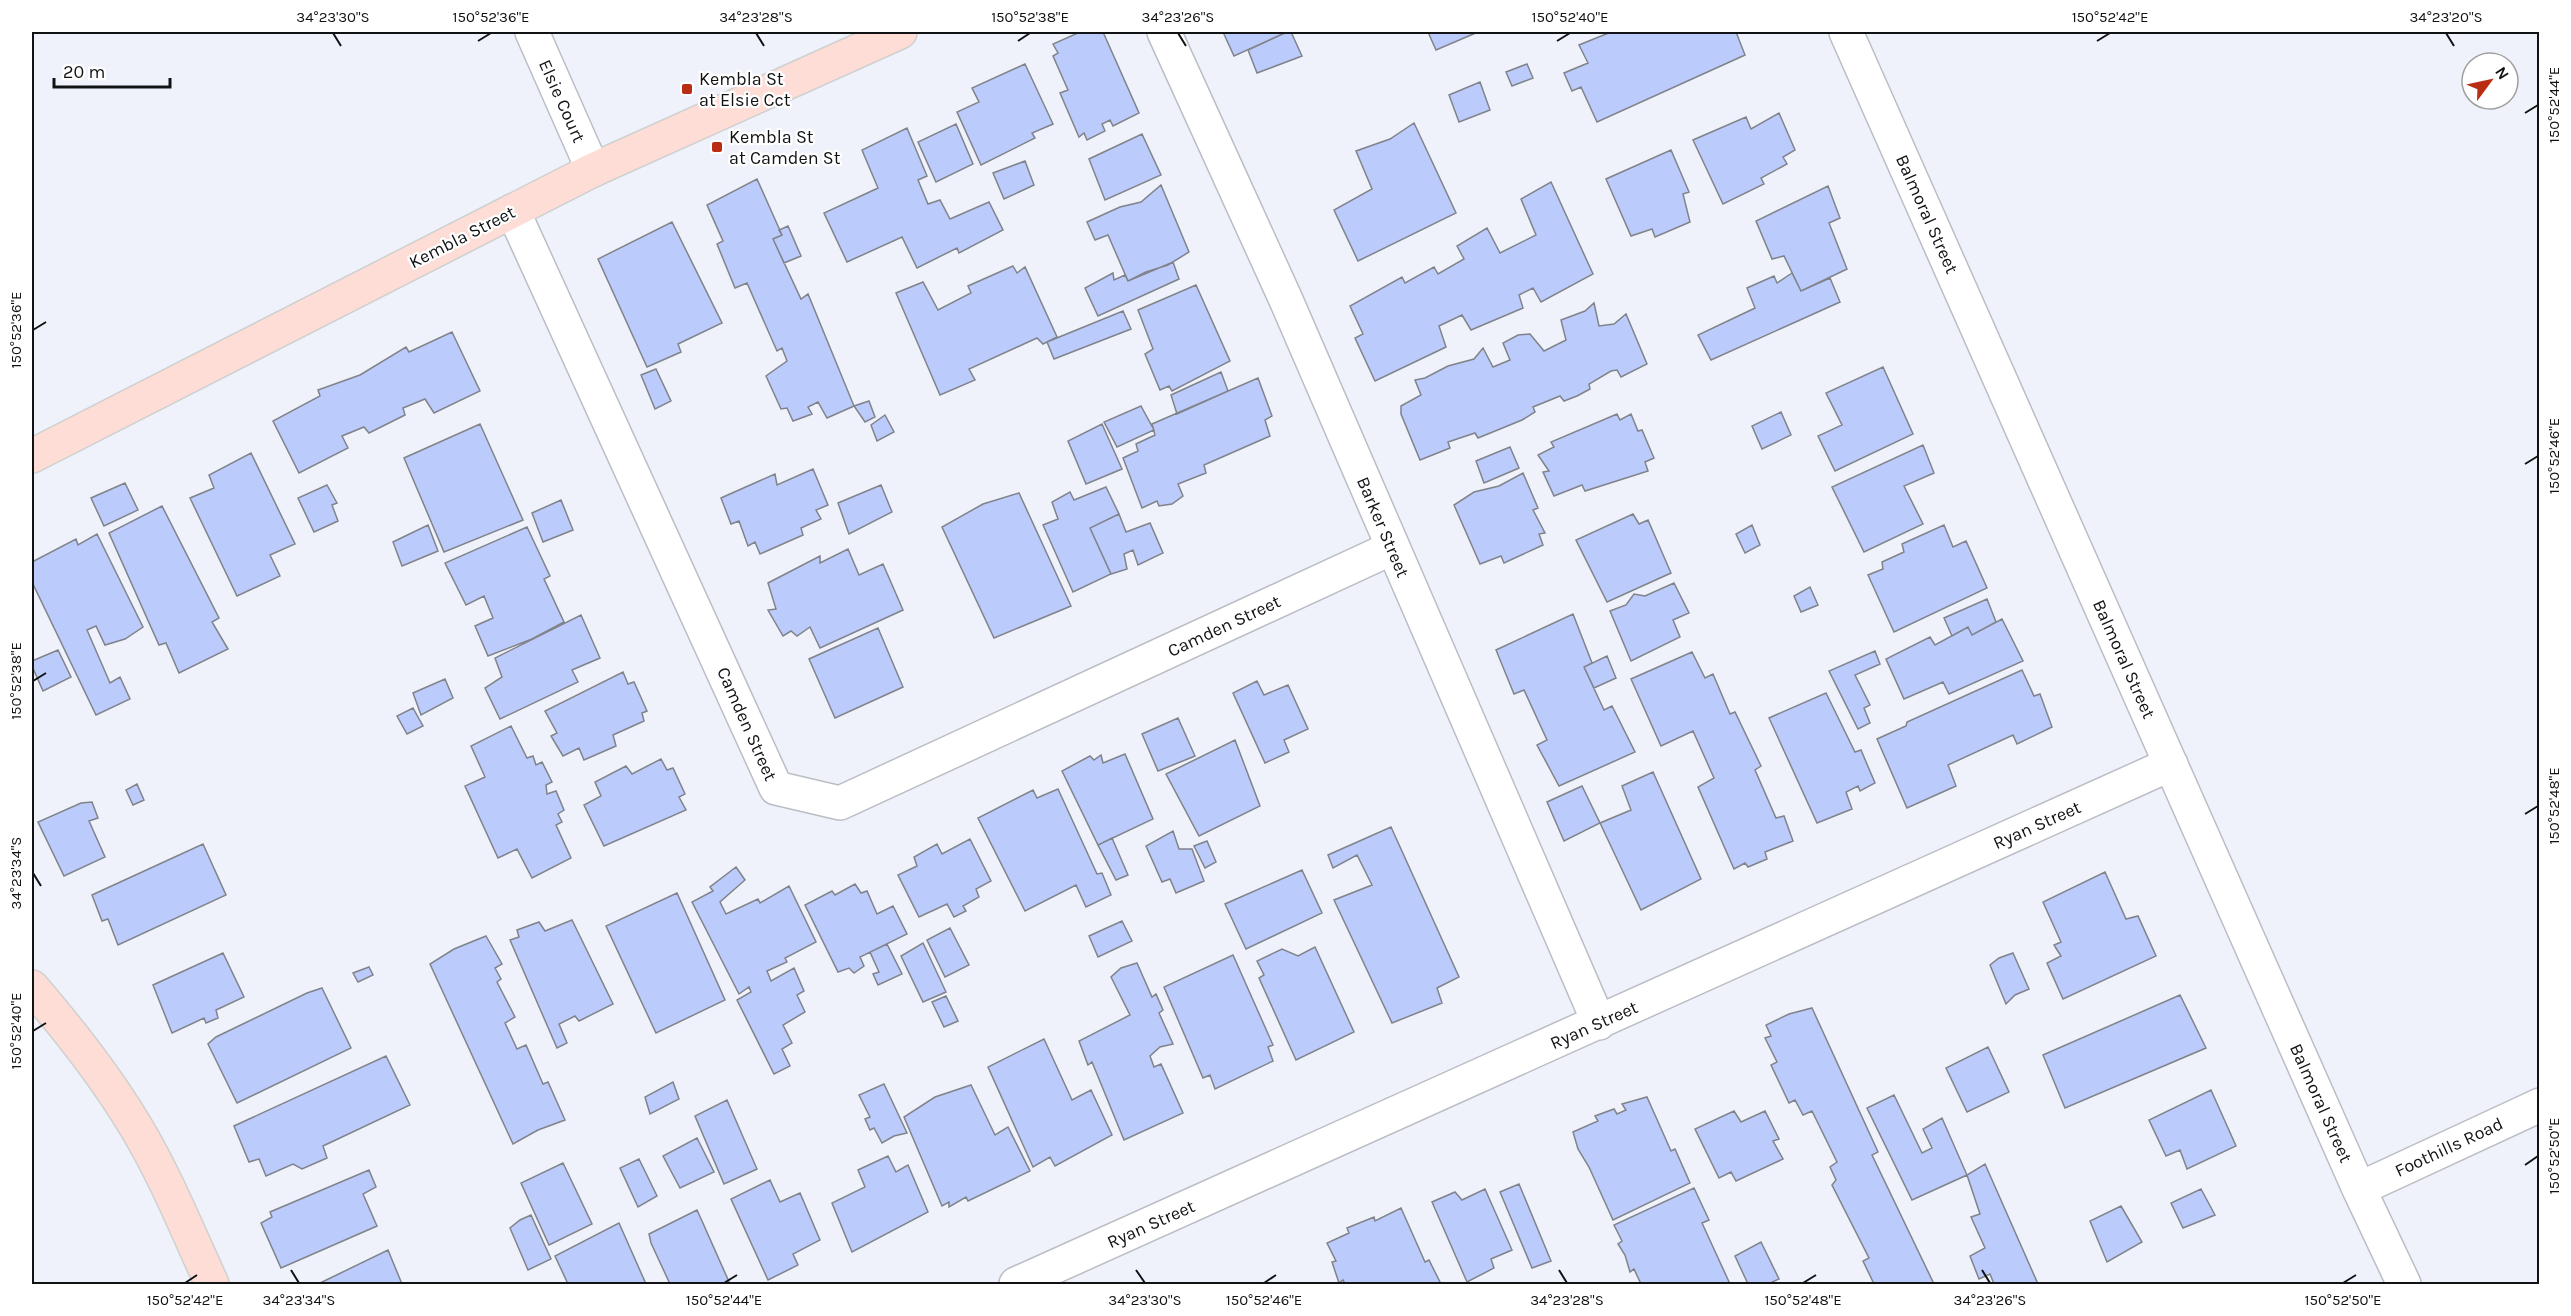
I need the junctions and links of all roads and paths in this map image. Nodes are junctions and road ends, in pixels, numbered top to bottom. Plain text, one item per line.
1 (532, 32) edge
2 (900, 32) edge
3 (1164, 32) edge
4 (1846, 32) edge
5 (593, 170) junction
6 (513, 211) junction
7 (32, 456) edge
8 (1392, 548) junction
9 (2171, 764) junction
10 (32, 987) edge
11 (1599, 1023) junction
12 (2540, 1105) edge
13 (2360, 1189) junction
14 (212, 1284) edge
15 (1016, 1284) edge
16 (2404, 1284) edge

1 - 5 street, Elsie Court
2 - 5 main road, Kembla Street
3 - 8 street, Barker Street
4 - 9 street, Balmoral Street
5 - 6 main road, Kembla Street
6 - 7 main road, Kembla Street
6 - 8 street, Camden Street
8 - 11 street, Barker Street
9 - 11 street, Ryan Street
9 - 13 street, Balmoral Street
10 - 14 main road
11 - 15 street, Ryan Street
12 - 13 street, Foothills Road
13 - 16 street, Balmoral Street

